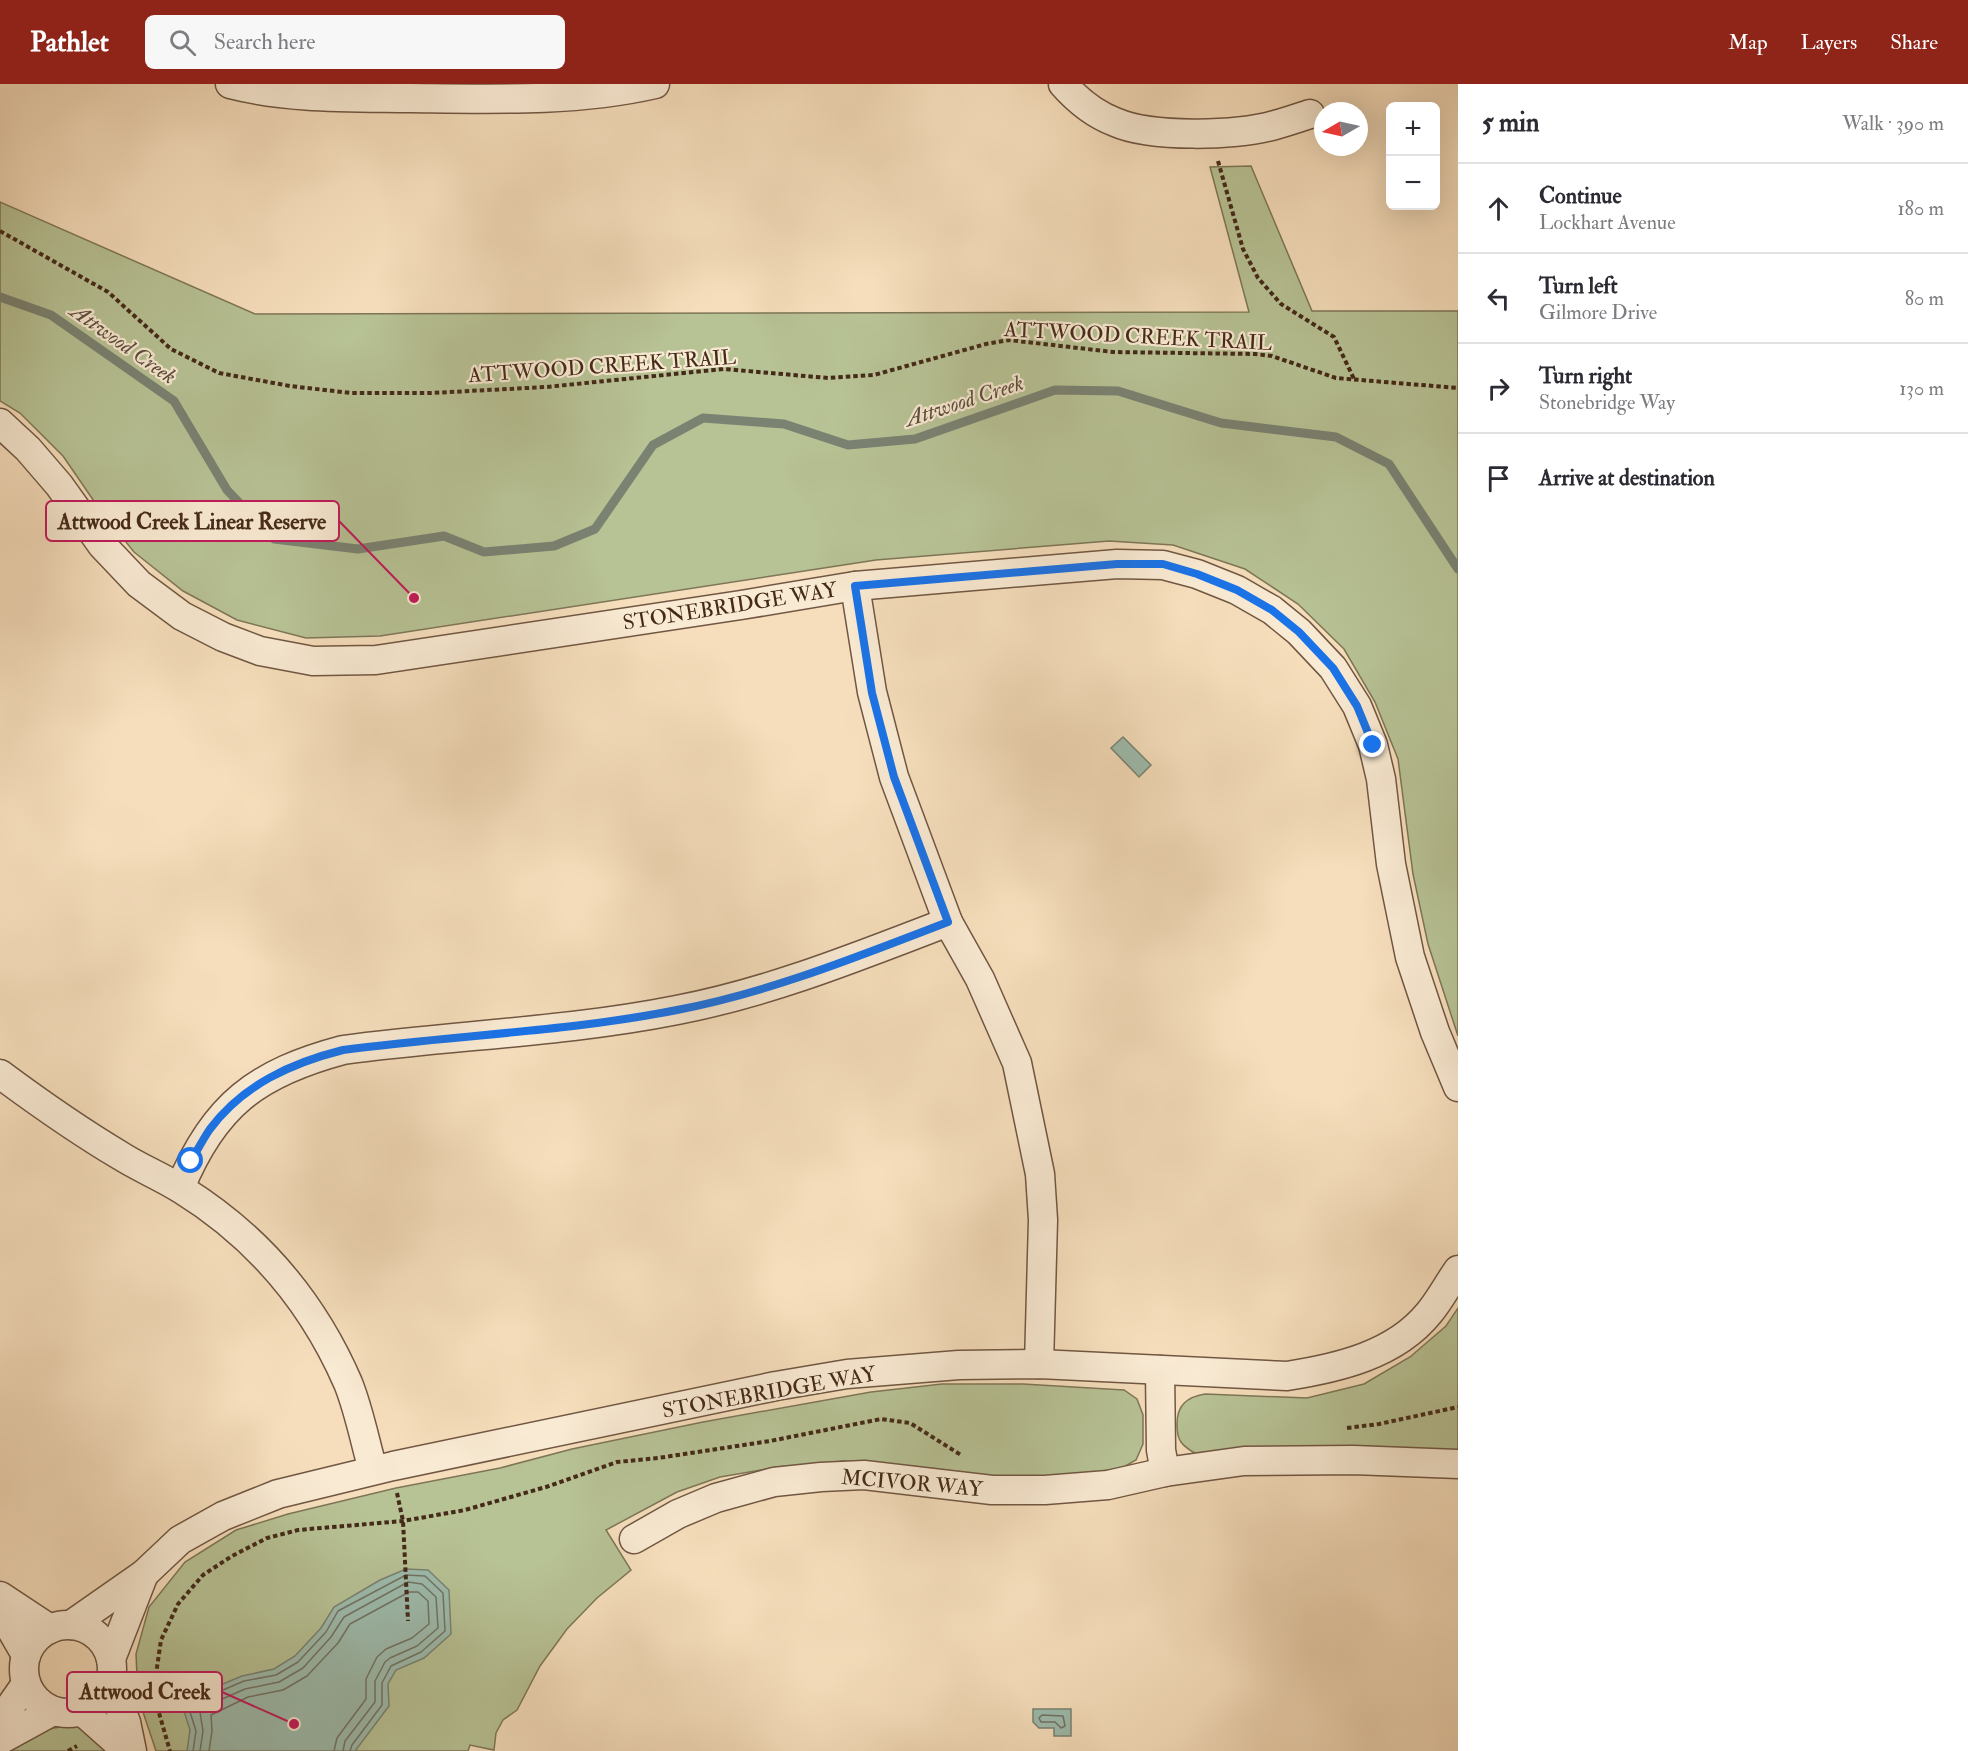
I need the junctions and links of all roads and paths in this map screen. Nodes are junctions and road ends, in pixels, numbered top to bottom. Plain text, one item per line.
1 (230, 84) edge
2 (656, 84) edge
3 (1064, 84) edge
4 (1310, 114) dead end
5 (1210, 132) junction
6 (0, 231) edge
7 (1354, 380) junction
8 (1458, 388) edge
9 (0, 423) edge
10 (855, 586) junction
11 (948, 922) junction
12 (0, 1074) edge
13 (1458, 1087) edge
14 (180, 1188) junction
15 (1458, 1270) edge
16 (1039, 1364) junction
17 (1160, 1370) junction
18 (1458, 1464) edge
19 (373, 1470) junction
20 (1165, 1472) junction
21 (403, 1521) dead end
22 (634, 1539) dead end
23 (144, 1574) junction
24 (0, 1596) edge
25 (0, 1610) edge
26 (408, 1621) dead end
27 (60, 1627) junction
28 (26, 1655) junction
29 (110, 1671) junction
30 (26, 1684) junction
31 (157, 1706) dead end
32 (53, 1711) junction
33 (82, 1712) junction
34 (0, 1720) edge
35 (0, 1740) edge
36 (127, 1751) edge
37 (132, 1751) edge
38 (170, 1751) edge

1 - 2 street
3 - 5 street
4 - 5 street
5 - 7 path
6 - 7 path, ATTWOOD CREEK TRAIL
7 - 8 path, ATTWOOD CREEK TRAIL
9 - 10 street, STONEBRIDGE WAY
10 - 11 street
10 - 13 street, STONEBRIDGE WAY
11 - 14 street
11 - 16 street
12 - 14 street
14 - 19 street
15 - 17 street, STONEBRIDGE WAY
16 - 17 street, STONEBRIDGE WAY
16 - 19 street, STONEBRIDGE WAY
17 - 20 street
18 - 20 street, MCIVOR WAY
19 - 23 street, STONEBRIDGE WAY
20 - 22 street, MCIVOR WAY
21 - 26 path
23 - 27 street, STONEBRIDGE WAY
23 - 29 street, STONEBRIDGE WAY
24 - 27 street
25 - 28 street
27 - 28 street
27 - 29 street
28 - 30 street
29 - 33 street
29 - 37 street
30 - 32 street
30 - 34 street
31 - 38 path
32 - 33 street
32 - 35 street
33 - 36 street

